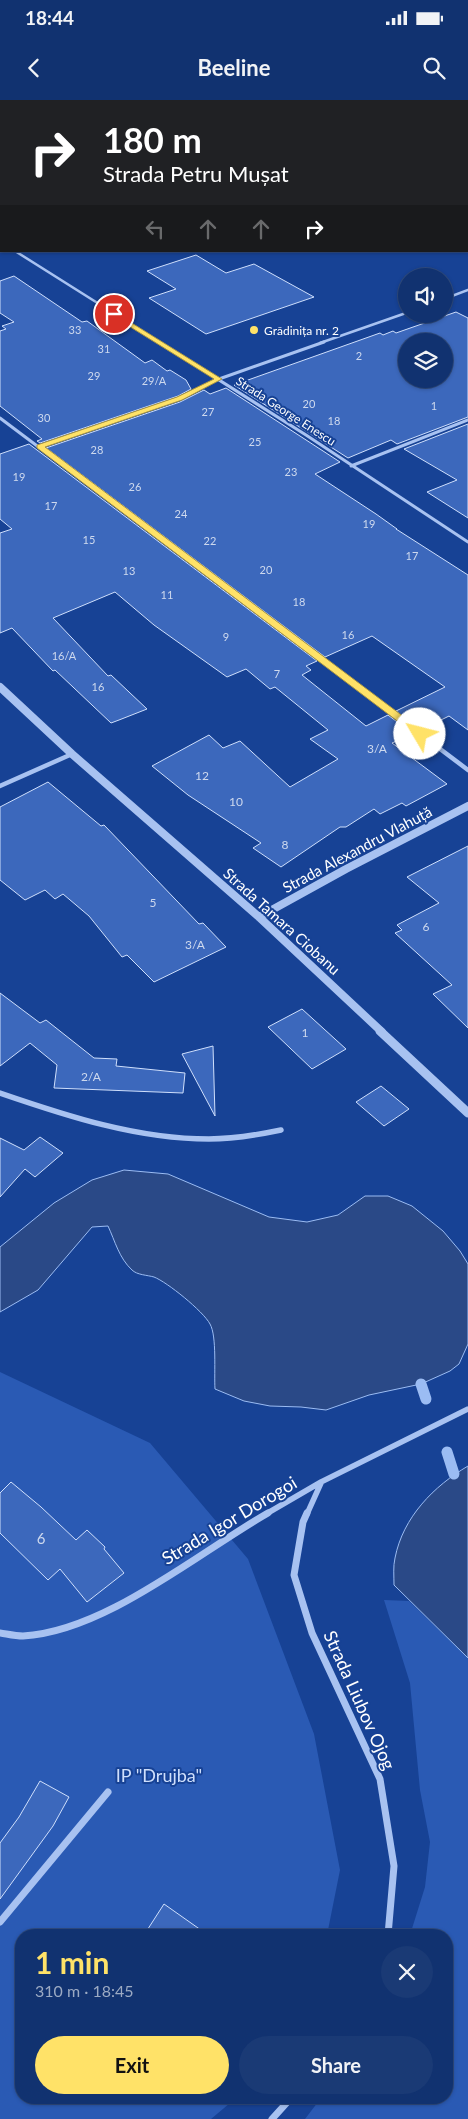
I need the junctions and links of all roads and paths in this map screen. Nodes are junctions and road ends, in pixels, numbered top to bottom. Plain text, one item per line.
1 (17, 252) edge
2 (468, 290) edge
3 (453, 296) edge
4 (398, 316) edge
5 (219, 379) junction
6 (0, 418) edge
7 (468, 420) edge
8 (40, 447) junction
9 (351, 466) junction
10 (468, 542) edge
11 (0, 687) edge
12 (72, 754) junction
13 (468, 770) edge
14 (0, 786) edge
15 (468, 806) edge
16 (259, 917) junction
17 (0, 1093) edge
18 (468, 1113) edge
19 (281, 1130) dead end
20 (468, 1410) edge
21 (321, 1482) junction
22 (0, 1633) edge
23 (108, 1792) dead end
24 (0, 1922) edge
25 (389, 1929) edge
26 (286, 2104) edge
27 (272, 2119) edge

1 - 5 street, Strada George Enescu
2 - 3 street
4 - 5 street
5 - 8 street
5 - 9 street, Strada George Enescu
6 - 8 street
7 - 9 street
8 - 13 street
9 - 10 street, Strada George Enescu
11 - 12 street, Strada Tamara Ciobanu
12 - 14 street
12 - 16 street, Strada Tamara Ciobanu
15 - 16 street, Strada Аlexandru Vlahuță
16 - 18 street, Strada Tamara Ciobanu
17 - 19 street
20 - 21 street, Strada Igor Dorogoi
21 - 22 street, Strada Igor Dorogoi
21 - 25 street, Strada Liubov Ojog
23 - 24 street
26 - 27 street

